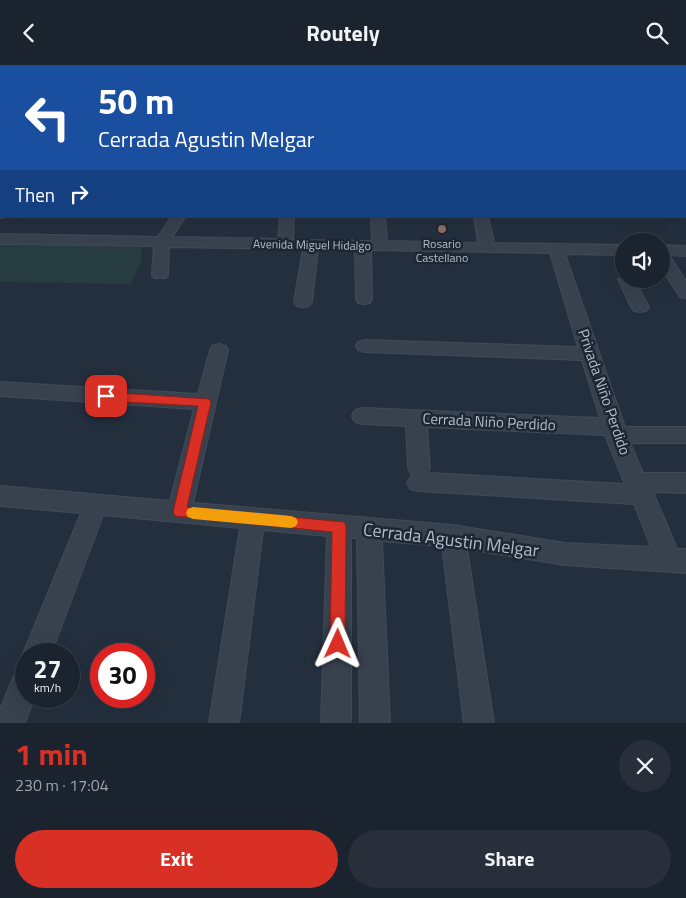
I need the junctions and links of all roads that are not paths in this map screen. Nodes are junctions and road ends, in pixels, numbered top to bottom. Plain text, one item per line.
1 (164, 217) edge
2 (178, 217) edge
3 (288, 217) edge
4 (378, 217) edge
5 (481, 217) edge
6 (0, 239) edge
7 (155, 242) junction
8 (285, 244) junction
9 (311, 245) junction
10 (362, 246) junction
11 (380, 246) junction
12 (487, 248) junction
13 (556, 249) junction
14 (615, 250) edge
15 (670, 250) edge
16 (686, 251) edge
17 (670, 269) edge
18 (160, 275) dead end
19 (630, 288) edge
20 (686, 293) edge
21 (364, 299) dead end
22 (303, 302) dead end
23 (640, 307) dead end
24 (365, 346) dead end
25 (220, 350) dead end
26 (591, 354) junction
27 (0, 389) edge
28 (205, 402) junction
29 (362, 416) dead end
30 (416, 418) junction
31 (616, 431) junction
32 (686, 435) edge
33 (686, 483) edge
34 (640, 488) junction
35 (0, 496) edge
36 (96, 504) junction
37 (179, 512) junction
38 (253, 518) junction
39 (339, 526) junction
40 (369, 529) junction
41 (453, 536) junction
42 (677, 560) edge
43 (41, 643) edge
44 (16, 708) edge
45 (10, 723) edge
46 (224, 723) edge
47 (336, 723) edge
48 (375, 723) edge
49 (479, 723) edge

1 - 7 street
2 - 7 street
3 - 8 street
4 - 11 street
5 - 12 street
6 - 7 street, Avenida Miguel Hidalgo
7 - 8 street, Avenida Miguel Hidalgo
7 - 18 street
8 - 9 street, Avenida Miguel Hidalgo
9 - 10 street, Avenida Miguel Hidalgo
9 - 22 street
10 - 11 street, Avenida Miguel Hidalgo
10 - 21 street
11 - 12 street, Avenida Miguel Hidalgo
12 - 13 street, Avenida Miguel Hidalgo
13 - 14 street, Avenida Miguel Hidalgo
13 - 26 street, Privada Niño Perdido
15 - 16 street
17 - 20 street
19 - 23 street
24 - 26 street
25 - 28 street
26 - 31 street, Privada Niño Perdido
27 - 28 street
28 - 37 street
29 - 30 street, Cerrada Niño Perdido
30 - 31 street, Cerrada Niño Perdido
30 - 34 street
31 - 32 street, Cerrada Niño Perdido
31 - 34 street, Privada Niño Perdido
33 - 34 street
34 - 42 street, Privada Niño Perdido
35 - 36 street, Cerrada Agustin Melgar
36 - 37 street, Cerrada Agustin Melgar
36 - 43 street
37 - 38 street, Cerrada Agustin Melgar
38 - 39 street, Cerrada Agustin Melgar
38 - 46 street
39 - 40 street, Cerrada Agustin Melgar
39 - 47 street
40 - 41 street, Cerrada Agustin Melgar
40 - 48 street
41 - 42 street, Cerrada Agustin Melgar
41 - 49 street
44 - 45 street

